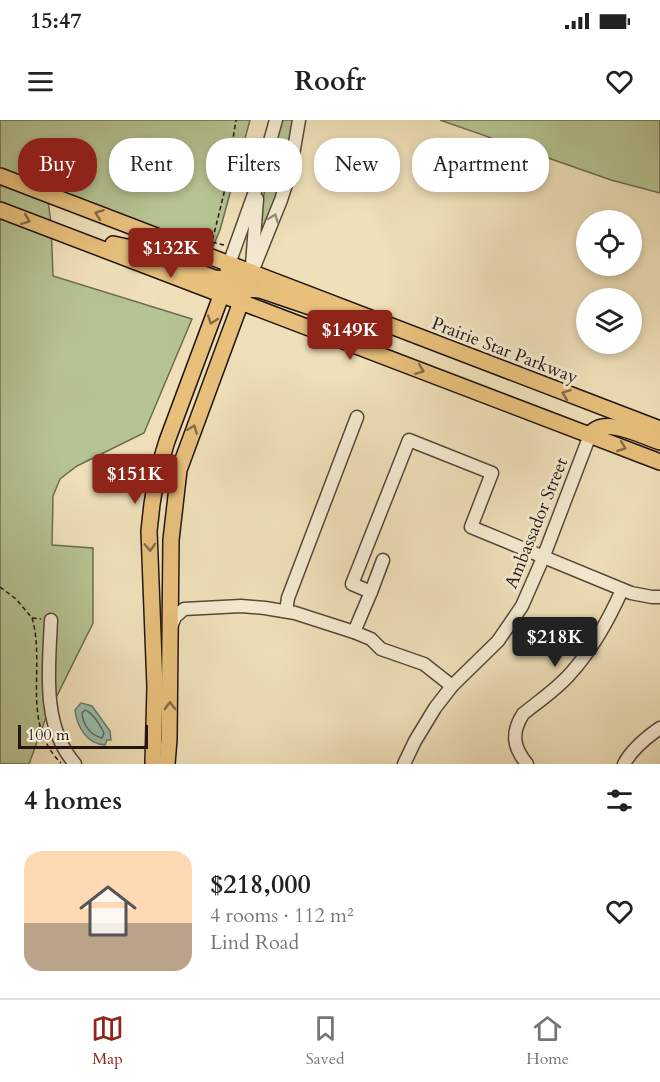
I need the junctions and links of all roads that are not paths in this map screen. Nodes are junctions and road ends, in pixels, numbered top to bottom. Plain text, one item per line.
1 (276, 120) edge
2 (299, 120) edge
3 (271, 138) edge
4 (0, 176) edge
5 (255, 192) edge
6 (257, 192) edge
7 (0, 210) edge
8 (229, 264) junction
9 (252, 272) junction
10 (224, 287) junction
11 (248, 293) junction
12 (386, 326) junction
13 (357, 417) dead end
14 (660, 429) edge
15 (590, 435) junction
16 (660, 442) edge
17 (660, 462) edge
18 (543, 558) junction
19 (383, 561) dead end
20 (622, 590) junction
21 (370, 592) junction
22 (170, 595) junction
23 (660, 597) edge
24 (184, 609) junction
25 (286, 611) junction
26 (51, 620) road end
27 (170, 629) junction
28 (354, 632) junction
29 (452, 686) junction
30 (660, 728) edge
31 (75, 764) edge
32 (153, 764) edge
33 (167, 764) edge
34 (404, 764) edge
35 (527, 764) edge
36 (624, 764) edge

1 - 3 street
9 -> 2 street
8 -> 4 main road, Prairie Star Parkway
5 - 8 street
6 - 9 street
7 -> 10 main road
8 - 9 main road, Prairie Star Parkway
8 - 10 main road
9 - 10 main road
9 - 11 main road
9 - 12 main road, Prairie Star Parkway
10 - 11 main road
10 -> 32 main road
11 - 12 main road
11 -> 15 main road
22 -> 11 main road
14 -> 12 main road, Prairie Star Parkway
13 - 25 street
15 - 16 main road
15 -> 17 main road
15 - 18 street, Ambassador Street
18 - 20 street
18 - 21 street
18 - 29 street, Ambassador Street
19 - 21 street
20 - 23 street
20 - 35 street
21 - 28 street
22 - 24 street
22 - 27 main road
24 - 25 street
24 - 27 street
25 - 28 street
26 - 31 street
33 -> 27 main road
28 - 29 street
29 - 34 street, Ambassador Street
30 - 36 street

